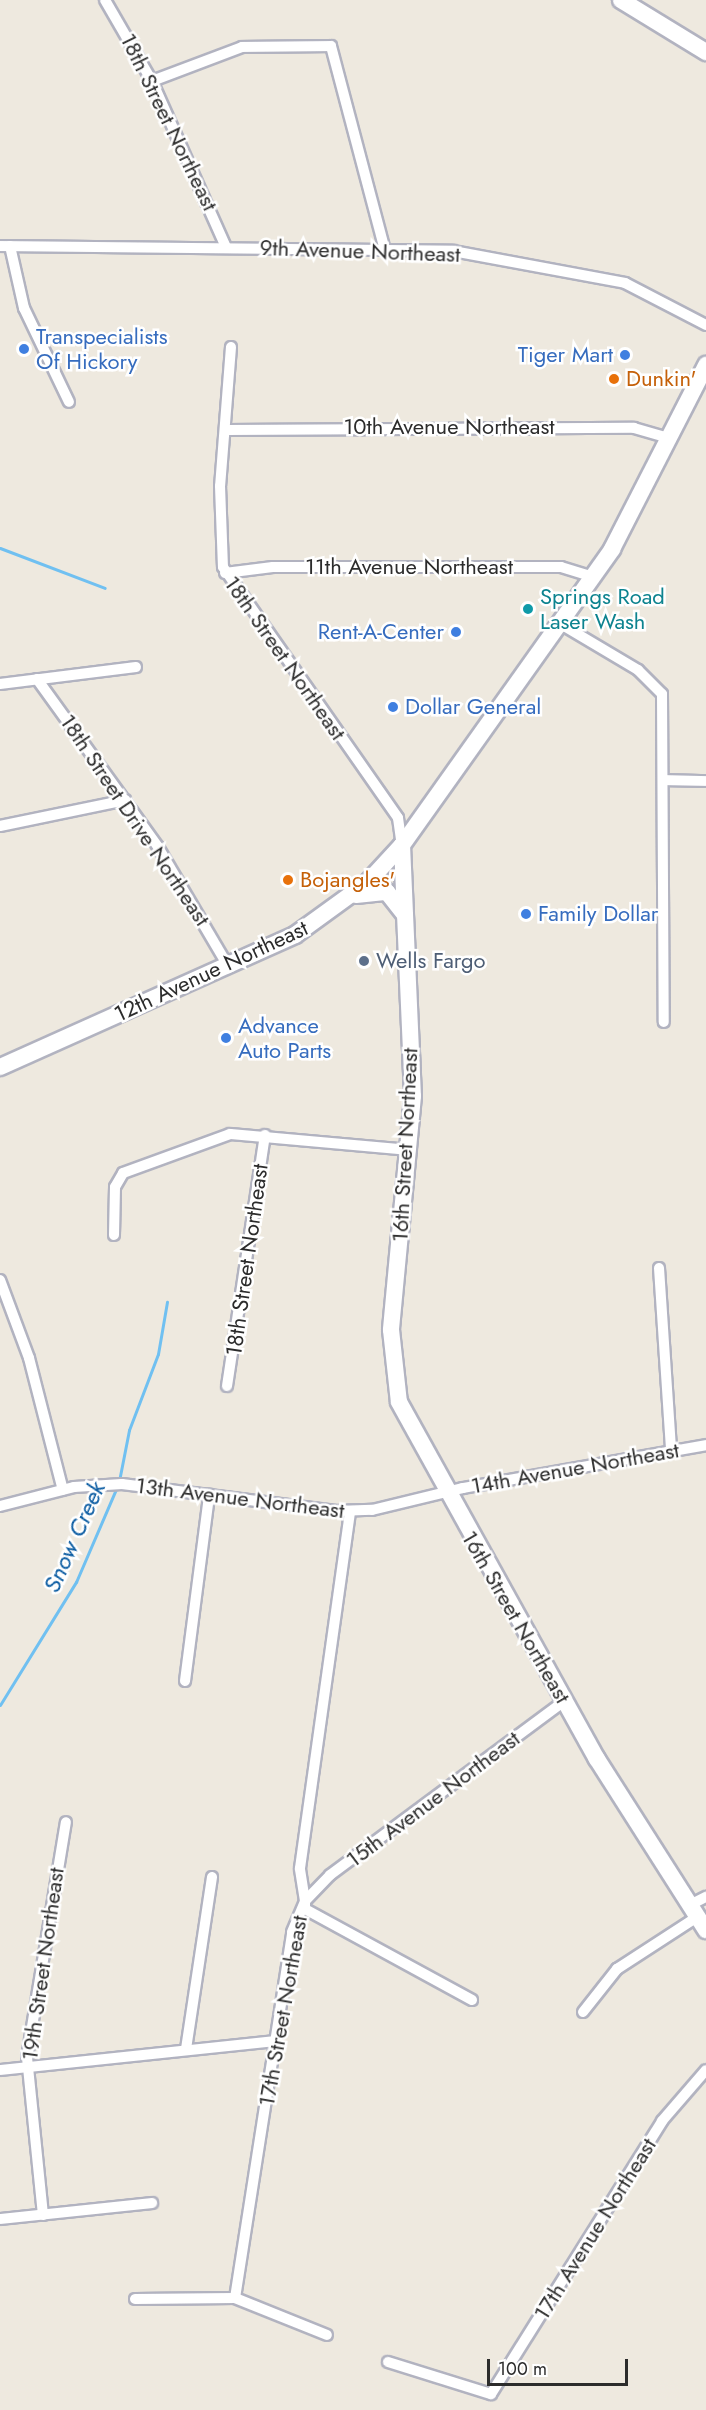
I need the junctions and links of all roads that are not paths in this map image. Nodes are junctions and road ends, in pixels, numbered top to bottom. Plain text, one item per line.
1 (105, 0) edge
2 (621, 0) edge
3 (706, 52) edge
4 (152, 81) junction
5 (5, 246) edge
6 (226, 247) junction
7 (384, 247) junction
8 (706, 325) edge
9 (231, 347) dead end
10 (706, 365) edge
11 (706, 383) edge
12 (689, 400) junction
13 (69, 402) dead end
14 (226, 430) junction
15 (670, 438) junction
16 (225, 573) junction
17 (592, 577) junction
18 (559, 623) junction
19 (136, 667) dead end
20 (37, 679) junction
21 (0, 684) edge
22 (665, 780) junction
23 (706, 781) edge
24 (125, 800) junction
25 (0, 826) edge
26 (402, 845) junction
27 (350, 898) junction
28 (405, 915) junction
29 (228, 966) junction
30 (664, 1022) dead end
31 (0, 1067) edge
32 (265, 1135) junction
33 (410, 1150) junction
34 (114, 1235) dead end
35 (659, 1268) dead end
36 (0, 1280) edge
37 (227, 1386) dead end
38 (706, 1445) edge
39 (671, 1451) junction
40 (63, 1490) junction
41 (446, 1494) junction
42 (209, 1495) junction
43 (0, 1506) edge
44 (351, 1512) junction
45 (185, 1681) dead end
46 (564, 1701) junction
47 (66, 1822) dead end
48 (212, 1877) dead end
49 (706, 1897) edge
50 (304, 1900) junction
51 (698, 1917) edge
52 (472, 2000) dead end
53 (583, 2013) dead end
54 (275, 2041) junction
55 (186, 2049) junction
56 (27, 2066) junction
57 (0, 2070) edge
58 (706, 2070) edge
59 (152, 2203) dead end
60 (43, 2214) junction
61 (0, 2219) edge
62 (235, 2298) junction
63 (135, 2299) dead end
64 (327, 2335) dead end
65 (388, 2362) dead end

1 - 4 street, 18th Street Northeast
2 - 3 main road
4 - 6 street, 18th Street Northeast
4 - 7 street
5 - 6 street, 9th Avenue Northeast
5 - 13 street
6 - 7 street, 9th Avenue Northeast
7 - 8 street, 9th Avenue Northeast
9 - 14 street, 18th Street Northeast
10 - 12 main road
11 - 12 main road
12 - 15 main road
14 - 15 street, 10th Avenue Northeast
14 - 16 street, 18th Street Northeast
15 - 17 main road
16 - 17 street, 11th Avenue Northeast
16 - 26 street, 18th Street Northeast
17 - 18 main road
18 - 22 street
18 - 26 main road
19 - 20 street
20 - 21 street
20 - 24 street, 18th Street Drive Northeast
22 - 23 street
22 - 30 street
24 - 25 street
24 - 29 street, 18th Street Drive Northeast
26 - 27 main road, 12th Avenue Northeast
26 - 28 main road, 16th Street Northeast
27 - 28 main road
27 - 29 main road, 12th Avenue Northeast
28 - 33 main road, 16th Street Northeast
29 - 31 main road, 12th Avenue Northeast
32 - 33 street
32 - 34 street
32 - 37 street, 18th Street Northeast
33 - 41 main road, 16th Street Northeast
35 - 39 street
36 - 40 street
38 - 39 street, 14th Avenue Northeast
39 - 41 street, 14th Avenue Northeast
40 - 42 street, 13th Avenue Northeast
40 - 43 street, 13th Avenue Northeast
41 - 44 street, 13th Avenue Northeast
41 - 46 main road, 16th Street Northeast
42 - 44 street, 13th Avenue Northeast
42 - 45 street
44 - 50 street, 17th Street Northeast
46 - 50 street, 15th Avenue Northeast
46 - 51 main road, 16th Street Northeast
47 - 56 street, 19th Street Northeast
48 - 55 street
49 - 51 street
50 - 52 street
50 - 54 street, 17th Street Northeast
51 - 53 street
54 - 55 street
54 - 62 street, 17th Street Northeast
55 - 56 street
56 - 57 street
56 - 60 street, 19th Street Northeast
58 - 65 street, 17th Avenue Northeast
59 - 60 street
60 - 61 street
62 - 63 street
62 - 64 street

